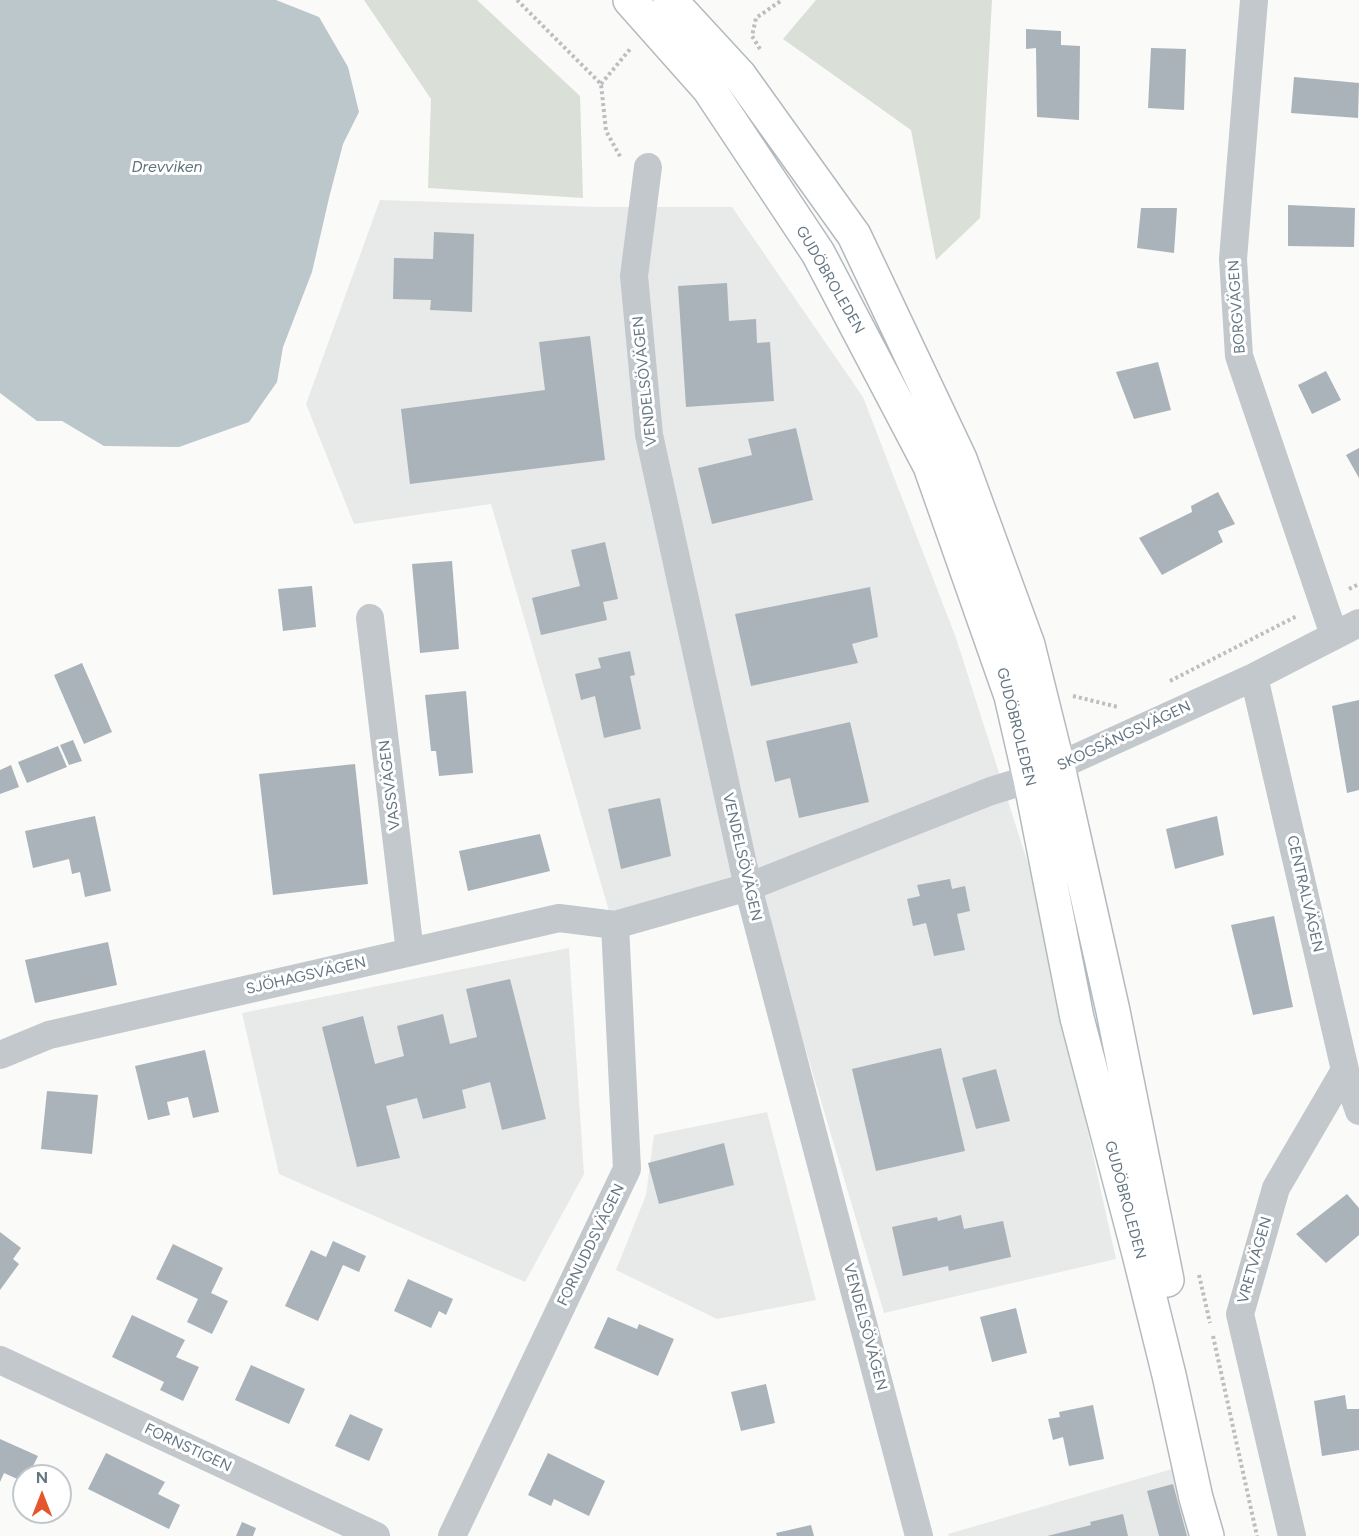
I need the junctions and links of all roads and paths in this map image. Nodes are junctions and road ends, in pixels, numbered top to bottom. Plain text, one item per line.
1 (517, 0) edge
2 (630, 0) edge
3 (670, 0) edge
4 (1254, 0) edge
5 (638, 40) dead end
6 (601, 84) junction
7 (635, 164) joint
8 (1359, 584) edge
9 (1323, 603) junction
10 (370, 618) dead end
11 (1359, 622) edge
12 (1334, 636) junction
13 (1254, 677) junction
14 (1160, 686) dead end
15 (1062, 694) dead end
16 (1119, 707) dead end
17 (1044, 773) junction
18 (748, 887) junction
19 (615, 925) junction
20 (410, 952) junction
21 (0, 1055) edge
22 (1345, 1070) junction
23 (1359, 1111) edge
24 (0, 1360) edge
25 (376, 1536) edge
26 (452, 1536) edge
27 (919, 1536) edge
28 (1207, 1536) edge
29 (1225, 1536) edge
30 (1292, 1536) edge

1 - 6 path
2 - 17 main road, GUDÖBROLEDEN
3 - 17 main road, GUDÖBROLEDEN
4 - 9 street, BORGVÄGEN
5 - 6 path
6 - 7 path
7 - 18 street, VENDELSÖVÄGEN
8 - 9 path
9 - 12 street, BORGVÄGEN
9 - 14 path
10 - 20 street, VASSVÄGEN
11 - 12 street, SKOGSÄNGSVÄGEN
12 - 13 street, SKOGSÄNGSVÄGEN
13 - 17 street, SKOGSÄNGSVÄGEN
13 - 22 street, CENTRALVÄGEN
15 - 16 path
17 - 18 street, SKOGSÄNGSVÄGEN
17 - 28 main road, GUDÖBROLEDEN
17 - 29 main road, GUDÖBROLEDEN
18 - 19 street
18 - 27 street, VENDELSÖVÄGEN
19 - 20 street, SJÖHAGSVÄGEN
19 - 26 street, FORNUDDSVÄGEN
20 - 21 street, SJÖHAGSVÄGEN
22 - 23 street, CENTRALVÄGEN
22 - 30 street, VRETVÄGEN
24 - 25 street, FORNSTIGEN

